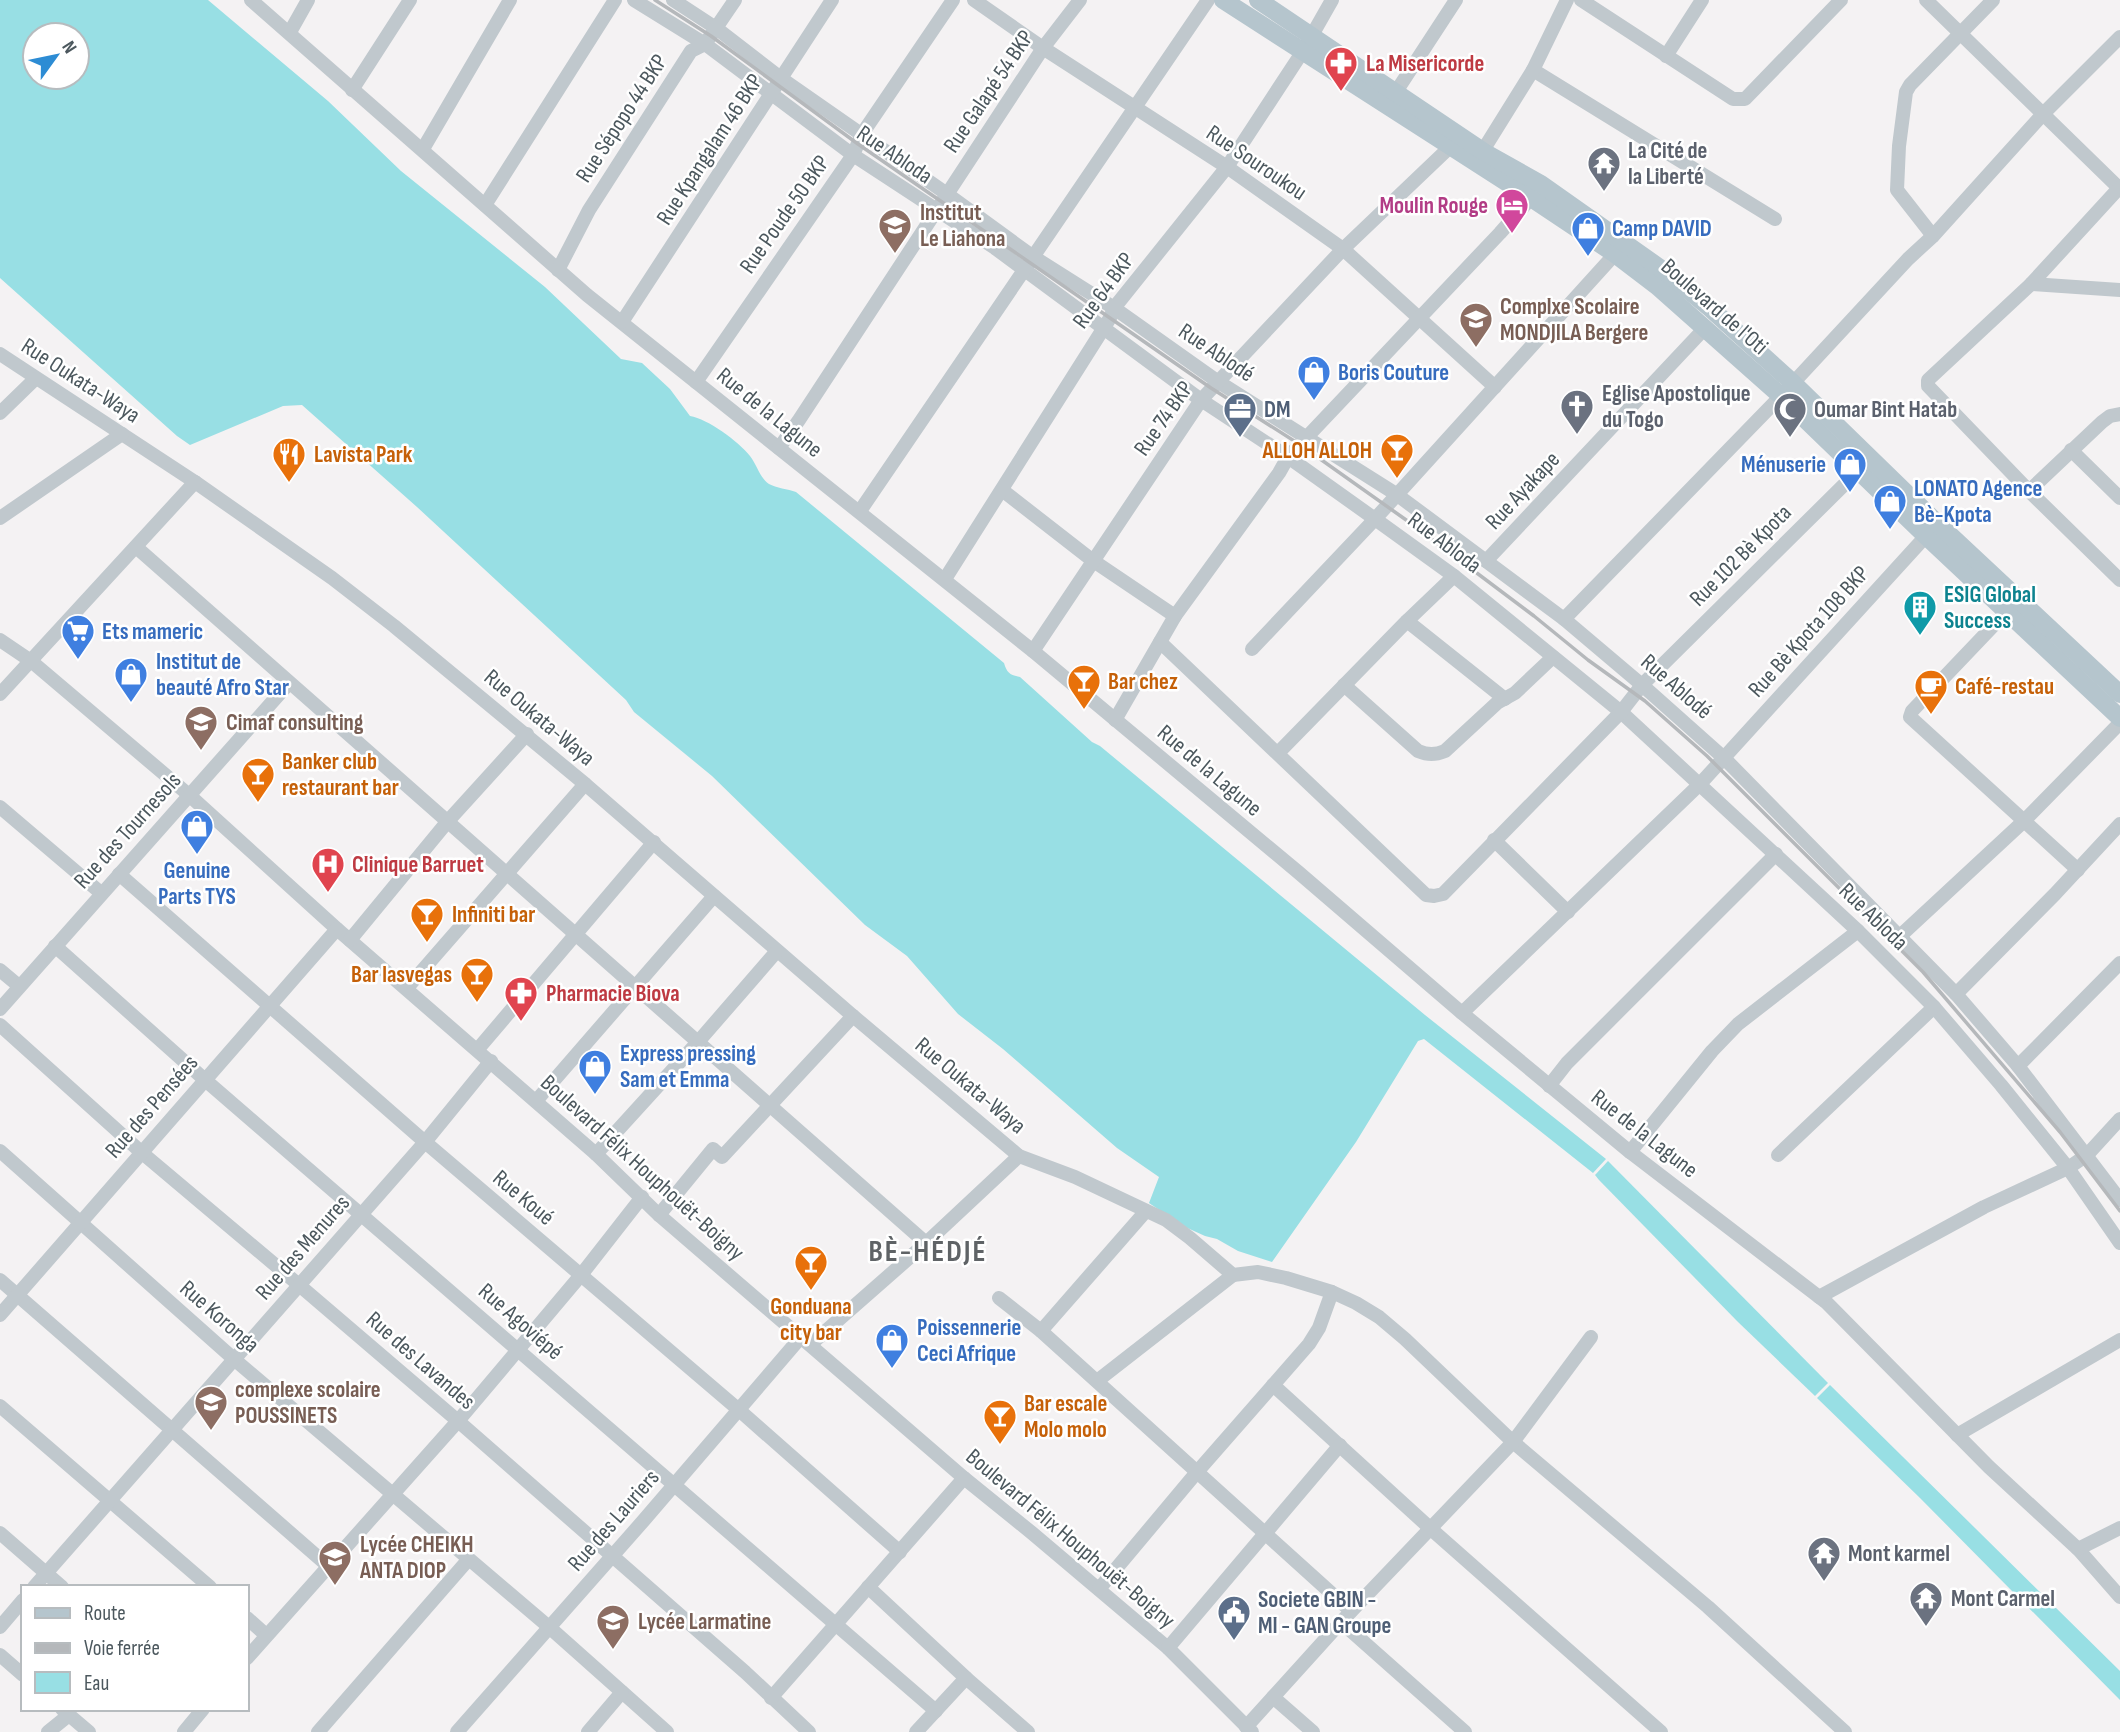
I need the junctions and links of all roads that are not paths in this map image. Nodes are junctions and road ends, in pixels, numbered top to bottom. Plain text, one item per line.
1 (251, 0) edge
2 (308, 0) edge
3 (410, 0) edge
4 (510, 0) edge
5 (615, 0) edge
6 (634, 0) edge
7 (673, 0) edge
8 (734, 0) edge
9 (832, 0) edge
10 (953, 0) edge
11 (974, 0) edge
12 (1080, 0) edge
13 (1208, 0) edge
14 (1223, 0) edge
15 (1258, 0) edge
16 (1332, 0) edge
17 (1456, 0) edge
18 (1567, 0) edge
19 (1581, 0) edge
20 (1702, 0) edge
21 (1841, 0) edge
22 (1926, 0) edge
23 (1993, 0) edge
24 (716, 28) junction
25 (290, 32) junction
26 (1961, 34) junction
27 (2120, 37) edge
28 (1308, 43) junction
29 (705, 44) junction
30 (1043, 48) junction
31 (1666, 56) junction
32 (1533, 70) junction
33 (782, 79) junction
34 (352, 90) junction
35 (772, 94) junction
36 (1391, 99) junction
37 (1136, 109) junction
38 (2043, 114) junction
39 (862, 134) junction
40 (1450, 146) junction
41 (423, 149) junction
42 (853, 155) junction
43 (1480, 157) junction
44 (1227, 167) junction
45 (2120, 188) edge
46 (947, 194) junction
47 (1531, 198) junction
48 (485, 205) junction
49 (937, 211) junction
50 (1775, 219) dead end
51 (1933, 236) junction
52 (1343, 249) junction
53 (1615, 254) junction
54 (1032, 256) junction
55 (1024, 269) junction
56 (558, 270) junction
57 (1662, 279) junction
58 (2031, 284) junction
59 (2120, 290) edge
60 (1114, 308) junction
61 (1420, 318) junction
62 (622, 322) junction
63 (1102, 327) junction
64 (1705, 328) junction
65 (0, 354) edge
66 (35, 379) junction
67 (1217, 381) junction
68 (696, 382) junction
69 (1495, 387) junction
70 (1787, 389) junction
71 (1201, 400) junction
72 (0, 413) edge
73 (2120, 414) edge
74 (122, 434) junction
75 (1305, 437) junction
76 (779, 448) junction
77 (2071, 450) junction
78 (1288, 457) junction
79 (1864, 464) junction
80 (195, 482) junction
81 (1002, 490) junction
82 (2029, 491) junction
83 (1396, 494) junction
84 (2120, 498) edge
85 (860, 511) junction
86 (0, 518) edge
87 (1375, 519) junction
88 (1926, 536) junction
89 (136, 547) junction
90 (1092, 560) junction
91 (1486, 561) junction
92 (1454, 576) junction
93 (945, 579) junction
94 (2120, 580) edge
95 (2013, 605) junction
96 (1175, 616) junction
97 (1564, 619) junction
98 (1407, 621) junction
99 (0, 640) edge
100 (1160, 642) junction
101 (1252, 649) dead end
102 (1033, 650) junction
103 (1553, 657) junction
104 (31, 662) junction
105 (289, 683) junction
106 (1344, 685) junction
107 (1642, 685) junction
108 (0, 694) edge
109 (2120, 694) edge
110 (1505, 699) junction
111 (1621, 712) junction
112 (1115, 720) junction
113 (2120, 720) edge
114 (527, 734) junction
115 (1278, 753) junction
116 (1724, 758) junction
117 (1700, 783) junction
118 (585, 784) junction
119 (189, 795) junction
120 (0, 807) edge
121 (448, 821) junction
122 (2024, 821) junction
123 (2120, 824) edge
124 (1494, 840) junction
125 (654, 842) junction
126 (1776, 855) junction
127 (2078, 870) junction
128 (119, 874) junction
129 (507, 874) junction
130 (101, 893) junction
131 (714, 895) junction
132 (1568, 912) junction
133 (337, 929) junction
134 (1858, 931) junction
135 (575, 934) junction
136 (1900, 936) junction
137 (350, 940) junction
138 (55, 946) junction
139 (777, 951) junction
140 (2120, 963) edge
141 (0, 970) edge
142 (19, 986) junction
143 (407, 988) junction
144 (636, 988) junction
145 (1956, 993) junction
146 (270, 1005) junction
147 (1934, 1007) junction
148 (0, 1009) edge
149 (1462, 1013) junction
150 (853, 1016) junction
151 (0, 1025) edge
152 (698, 1042) junction
153 (478, 1049) junction
154 (491, 1061) junction
155 (2018, 1066) junction
156 (204, 1079) junction
157 (1549, 1086) junction
158 (537, 1101) junction
159 (769, 1105) junction
160 (2120, 1119) edge
161 (425, 1142) junction
162 (0, 1151) edge
163 (141, 1152) junction
164 (1630, 1152) junction
165 (596, 1154) junction
166 (1778, 1155) dead end
167 (2087, 1155) junction
168 (1019, 1156) junction
169 (2068, 1168) junction
170 (642, 1197) junction
171 (2120, 1200) edge
172 (1146, 1211) junction
173 (362, 1214) junction
174 (659, 1215) junction
175 (80, 1224) junction
176 (926, 1243) junction
177 (2120, 1243) edge
178 (581, 1275) junction
179 (1233, 1275) junction
180 (0, 1280) edge
181 (299, 1285) junction
182 (1332, 1292) junction
183 (17, 1295) junction
184 (1819, 1297) junction
185 (999, 1298) dead end
186 (0, 1315) edge
187 (1041, 1331) junction
188 (1591, 1337) dead end
189 (2120, 1340) edge
190 (806, 1341) junction
191 (518, 1348) junction
192 (235, 1360) junction
193 (1097, 1381) junction
194 (1273, 1385) junction
195 (0, 1406) edge
196 (739, 1410) junction
197 (458, 1422) junction
198 (173, 1430) junction
199 (1957, 1435) junction
200 (1513, 1442) junction
201 (1340, 1445) junction
202 (1197, 1472) junction
203 (964, 1478) junction
204 (674, 1485) junction
205 (392, 1494) junction
206 (109, 1502) junction
207 (2120, 1528) edge
208 (1431, 1529) junction
209 (1265, 1532) junction
210 (0, 1533) edge
211 (2078, 1549) junction
212 (900, 1552) junction
213 (612, 1557) junction
214 (468, 1560) junction
215 (327, 1566) junction
216 (46, 1573) junction
217 (36, 1585) edge
218 (60, 1585) edge
219 (207, 1585) edge
220 (868, 1587) junction
221 (1099, 1589) junction
222 (2120, 1597) edge
223 (21, 1602) edge
224 (1351, 1611) junction
225 (248, 1619) edge
226 (1340, 1622) junction
227 (836, 1625) junction
228 (0, 1627) edge
229 (549, 1627) junction
230 (266, 1635) junction
231 (1168, 1648) junction
232 (0, 1656) edge
233 (248, 1657) edge
234 (21, 1673) edge
235 (966, 1678) junction
236 (622, 1692) junction
237 (1273, 1697) junction
238 (771, 1698) junction
239 (201, 1711) edge
240 (936, 1711) junction
241 (66, 1712) edge
242 (1249, 1730) edge
243 (48, 1732) edge
244 (89, 1732) edge
245 (184, 1732) edge
246 (318, 1732) edge
247 (457, 1732) edge
248 (588, 1732) edge
249 (667, 1732) edge
250 (809, 1732) edge
251 (916, 1732) edge
252 (1028, 1732) edge
253 (1313, 1732) edge
254 (1465, 1732) edge
255 (1661, 1732) edge
256 (1845, 1732) edge

1 - 25 street, Rue de la Lagune
2 - 25 street
3 - 34 street
4 - 41 street
5 - 48 street
6 - 29 street, Rue Abloda
7 - 24 street, Rue Ablodé
8 - 24 street, Rue Sépopo 44 BKP
9 - 33 street, Rue Kpangalam 46 BKP
10 - 39 street, Rue Poude 50 BKP
11 - 30 street, Rue Souroukou
12 - 30 street, Rue Galapé 54 BKP
13 - 37 street
14 - 28 main road, Boulevard de l'Oti
15 - 28 main road, Boulevard de l'Oti
16 - 28 street, Rue 64 BKP
17 - 36 street
18 - 32 street
19 - 31 street
20 - 31 street
21 - 31 street
22 - 26 street
23 - 26 street
24 - 29 street, Rue Sépopo 44 BKP
24 - 33 street, Rue Ablodé
25 - 34 street, Rue de la Lagune
26 - 38 street
26 - 51 street
27 - 38 street
28 - 36 main road, Boulevard de l'Oti
28 - 44 street, Rue 64 BKP
29 - 35 street, Rue Abloda
29 - 56 street, Rue Sépopo 44 BKP
30 - 37 street, Rue Souroukou
30 - 46 street, Rue Galapé 54 BKP
32 - 43 street
32 - 50 street
33 - 35 street, Rue Kpangalam 46 BKP
33 - 39 street, Rue Ablodé
34 - 41 street, Rue de la Lagune
35 - 42 street, Rue Abloda
35 - 62 street, Rue Kpangalam 46 BKP
36 - 40 main road, Boulevard de l'Oti
36 - 43 main road, Boulevard de l'Oti
37 - 44 street, Rue Souroukou
37 - 54 street
38 - 45 street
38 - 51 street
39 - 42 street, Rue Poude 50 BKP
39 - 46 street, Rue Ablodé
40 - 43 main road, Boulevard de l'Oti
40 - 52 street, Rue 74 BKP
41 - 48 street, Rue de la Lagune
42 - 49 street, Rue Abloda
42 - 68 street, Rue Poude 50 BKP
43 - 47 main road, Boulevard de l'Oti
43 - 57 main road, Boulevard de l'Oti
44 - 52 street, Rue Souroukou
44 - 60 street, Rue 64 BKP
45 - 58 street
46 - 49 street, Rue Galapé 54 BKP
46 - 54 street, Rue Ablodé
47 - 53 main road, Boulevard de l'Oti
47 - 61 street
48 - 56 street, Rue de la Lagune
49 - 55 street, Rue Abloda
49 - 76 street, Rue Galapé 54 BKP
51 - 70 street
52 - 61 street, Rue Souroukou
52 - 67 street, Rue 74 BKP
53 - 57 main road, Boulevard de l'Oti
53 - 69 street
54 - 55 street
54 - 60 street, Rue Ablodé
55 - 63 street, Rue Abloda
55 - 85 street
56 - 62 street, Rue de la Lagune
57 - 64 main road, Boulevard de l'Oti
57 - 70 main road, Boulevard de l'Oti
58 - 59 street
58 - 82 street
60 - 63 street, Rue 64 BKP
60 - 67 street, Rue Ablodé
61 - 69 street, Rue Souroukou
61 - 75 street
62 - 68 street, Rue de la Lagune
63 - 71 street, Rue Abloda
63 - 81 street, Rue 64 BKP
64 - 70 main road, Boulevard de l'Oti
64 - 91 street, Rue Ayakape
65 - 66 street, Rue Oukata-Waya
66 - 72 street
66 - 74 street, Rue Oukata-Waya
67 - 71 street, Rue 74 BKP
67 - 75 street, Rue Ablodé
68 - 76 street, Rue de la Lagune
69 - 83 street
70 - 79 main road, Boulevard de l'Oti
70 - 97 street
71 - 78 street, Rue Abloda
71 - 90 street, Rue 74 BKP
73 - 77 street
74 - 80 street, Rue Oukata-Waya
74 - 86 street
75 - 78 street
75 - 83 street, Rue Ablodé
76 - 85 street, Rue de la Lagune
77 - 82 street
77 - 84 street
78 - 87 street, Rue Abloda
78 - 96 street
79 - 88 main road, Boulevard de l'Oti
79 - 95 main road, Boulevard de l'Oti
79 - 107 street, Rue 102 Bè Kpota
80 - 89 street
80 - 114 street, Rue Oukata-Waya
81 - 90 street
81 - 93 street, Rue 64 BKP
82 - 94 street
83 - 87 street
83 - 91 street, Rue Ablodé
85 - 93 street, Rue de la Lagune
87 - 92 street, Rue Abloda
87 - 101 street
88 - 95 main road, Boulevard de l'Oti
88 - 116 street, Rue Bè Kpota 108 BKP
89 - 104 street
89 - 105 street
90 - 96 street
90 - 102 street, Rue 74 BKP
91 - 97 street, Rue Ablodé
92 - 98 street
92 - 103 street, Rue Abloda
93 - 102 street, Rue de la Lagune
95 - 109 main road, Boulevard de l'Oti
95 - 113 main road, Boulevard de l'Oti
95 - 122 street
96 - 100 street
97 - 107 street, Rue Ablodé
98 - 106 street
98 - 110 street
99 - 104 street, Boulevard Félix Houphouët-Boigny
100 - 112 street
100 - 115 street, Rue 102 Bè Kpota
102 - 112 street, Rue de la Lagune
103 - 110 street
103 - 111 street, Rue Abloda
104 - 108 street
104 - 119 street, Boulevard Félix Houphouët-Boigny
105 - 119 street, Rue des Tournesols
105 - 121 street
106 - 110 street
106 - 115 street
107 - 111 street, Rue 102 Bè Kpota
107 - 116 street, Rue Ablodé
111 - 117 street, Rue Abloda
111 - 124 street, Rue 102 Bè Kpota
112 - 149 street, Rue de la Lagune
113 - 122 street
114 - 118 street, Rue Oukata-Waya
114 - 121 street
115 - 124 street, Rue 102 Bè Kpota
116 - 117 street, Rue Bè Kpota 108 BKP
116 - 136 street, Rue Ablodé
117 - 126 street, Rue Abloda
117 - 132 street, Rue Bè Kpota 108 BKP
118 - 125 street, Rue Oukata-Waya
118 - 129 street
119 - 128 street, Rue des Tournesols
119 - 133 street, Boulevard Félix Houphouët-Boigny
120 - 130 street
121 - 129 street
121 - 137 street
122 - 127 street
122 - 136 street
123 - 127 street
124 - 132 street
125 - 131 street, Rue Oukata-Waya
125 - 135 street
126 - 134 street, Rue Abloda
126 - 157 street
127 - 145 street
128 - 130 street, Rue des Tournesols
128 - 146 street, Rue Koué
129 - 135 street
129 - 143 street
130 - 138 street, Rue des Tournesols
131 - 139 street, Rue Oukata-Waya
131 - 144 street
132 - 149 street, Rue Bè Kpota 108 BKP
133 - 137 street, Boulevard Félix Houphouët-Boigny
133 - 146 street, Rue des Pensées
134 - 147 street, Rue Abloda
134 - 164 street
135 - 144 street
135 - 153 street
136 - 145 street, Rue Ablodé
137 - 143 street, Boulevard Félix Houphouët-Boigny
138 - 142 street, Rue des Tournesols
138 - 156 street, Rue Agoviépé
139 - 150 street, Rue Oukata-Waya
139 - 152 street
140 - 155 street
141 - 142 street
142 - 148 street, Rue des Tournesols
143 - 153 street, Boulevard Félix Houphouët-Boigny
144 - 152 street
144 - 158 street
145 - 155 street, Rue Ablodé
146 - 156 street, Rue des Pensées
146 - 161 street, Rue Koué
147 - 166 street
147 - 169 street, Rue Abloda
149 - 157 street, Rue de la Lagune
150 - 159 street
150 - 168 street, Rue Oukata-Waya
151 - 163 street, Rue des Lavandes
152 - 159 street
152 - 165 street
153 - 154 street, Boulevard Félix Houphouët-Boigny
154 - 158 street, Boulevard Félix Houphouët-Boigny
154 - 161 street, Rue des Menures
155 - 167 street, Rue Ablodé
156 - 163 street, Rue des Pensées
156 - 173 street, Rue Agoviépé
157 - 164 street, Rue de la Lagune
158 - 165 street, Boulevard Félix Houphouët-Boigny
159 - 174 street
159 - 176 street
160 - 167 street
161 - 173 street, Rue des Menures
161 - 178 street, Rue Koué
162 - 175 street, Rue Koronga
163 - 175 street, Rue des Pensées
163 - 181 street, Rue des Lavandes
164 - 184 street, Rue de la Lagune
165 - 170 street, Boulevard Félix Houphouët-Boigny
167 - 169 street
167 - 171 street, Rue Ablodé
168 - 172 street, Rue Oukata-Waya
168 - 176 street, Rue des Lauriers
169 - 177 street, Rue Abloda
169 - 184 street
170 - 174 street, Boulevard Félix Houphouët-Boigny
170 - 178 street
172 - 179 street, Rue Oukata-Waya
172 - 187 street
173 - 181 street, Rue des Menures
173 - 191 street, Rue Agoviépé
174 - 190 street, Boulevard Félix Houphouët-Boigny
175 - 183 street, Rue des Pensées
175 - 192 street, Rue Koronga
176 - 190 street, Rue des Lauriers
178 - 191 street
178 - 196 street, Rue Koué
179 - 182 street
179 - 193 street
180 - 183 street
181 - 192 street, Rue des Menures
181 - 197 street, Rue des Lavandes
182 - 194 street
182 - 200 street
183 - 186 street, Rue des Pensées
183 - 198 street
184 - 199 street, Rue de la Lagune
185 - 187 street
187 - 193 street
188 - 200 street
189 - 199 street
190 - 196 street, Rue des Lauriers
190 - 203 street, Boulevard Félix Houphouët-Boigny
191 - 197 street
191 - 204 street, Rue Agoviépé
192 - 198 street, Rue des Menures
192 - 205 street, Rue Koronga
193 - 202 street
194 - 201 street
194 - 202 street
195 - 206 street
196 - 204 street, Rue des Lauriers
196 - 212 street, Rue Koué
197 - 205 street
197 - 213 street, Rue des Lavandes
198 - 206 street, Rue des Menures
198 - 215 street
199 - 211 street, Rue de la Lagune
200 - 208 street
200 - 256 street
201 - 208 street
201 - 209 street
202 - 209 street
202 - 221 street
203 - 212 street
203 - 221 street, Boulevard Félix Houphouët-Boigny
204 - 213 street, Rue des Lauriers
204 - 227 street, Rue Agoviépé
205 - 214 street, Rue Koronga
205 - 215 street
206 - 216 street, Rue des Menures
206 - 219 street
207 - 211 street
208 - 224 street
208 - 255 street
209 - 224 street
209 - 231 street
210 - 216 street
211 - 222 street, Rue de la Lagune
212 - 220 street
213 - 229 street, Rue des Lauriers
213 - 238 street, Rue des Lavandes
214 - 229 street, Rue Koronga
214 - 246 street
215 - 230 street
216 - 217 street, Rue des Menures
216 - 218 street
220 - 227 street
220 - 235 street
221 - 231 street, Boulevard Félix Houphouët-Boigny
223 - 228 street
224 - 226 street
225 - 230 street
226 - 237 street
226 - 254 street
227 - 238 street
227 - 240 street, Rue Agoviépé
229 - 236 street, Rue Koronga
229 - 247 street, Rue des Lauriers
230 - 233 street
231 - 242 street, Boulevard Félix Houphouët-Boigny
232 - 234 street
235 - 240 street
235 - 252 street
236 - 248 street
236 - 249 street, Rue Koronga
237 - 242 street
237 - 253 street
238 - 250 street, Rue des Lavandes
239 - 245 street
240 - 251 street
241 - 243 street
241 - 244 street

